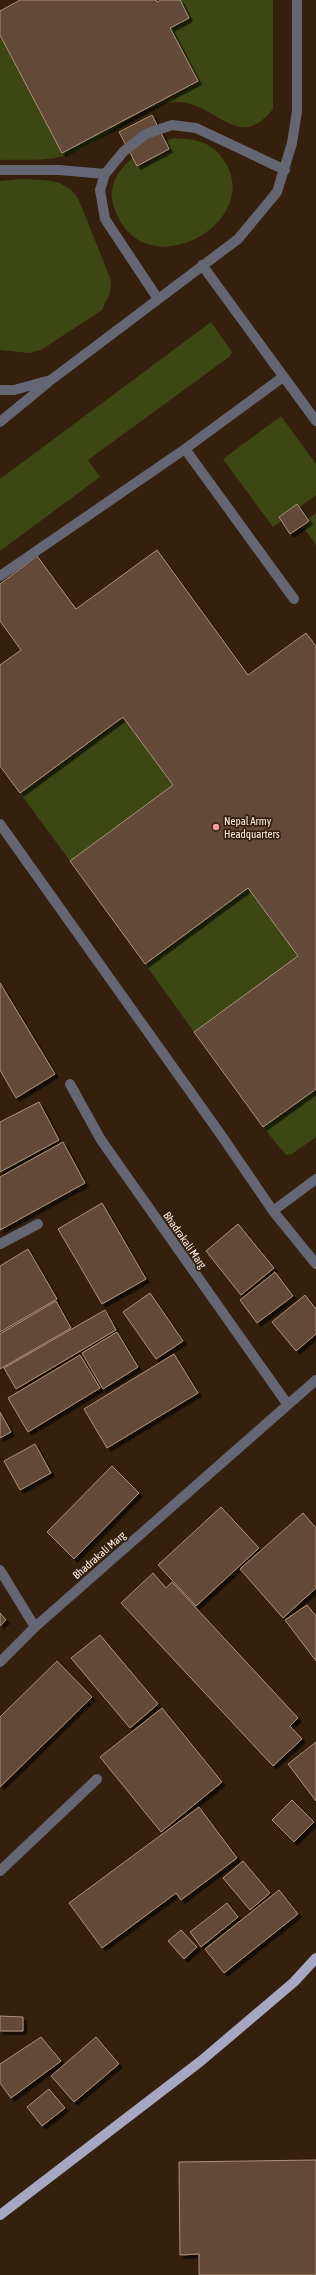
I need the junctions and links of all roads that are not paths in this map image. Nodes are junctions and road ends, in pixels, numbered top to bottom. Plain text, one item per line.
1 (297, 0) edge
2 (0, 170) edge
3 (285, 170) junction
4 (104, 174) junction
5 (202, 265) junction
6 (158, 299) junction
7 (283, 377) junction
8 (51, 380) junction
9 (0, 390) edge
10 (316, 421) edge
11 (0, 422) edge
12 (185, 449) junction
13 (0, 576) edge
14 (294, 599) dead end
15 (0, 824) edge
16 (70, 1084) dead end
17 (316, 1179) edge
18 (273, 1211) junction
19 (38, 1224) dead end
20 (0, 1244) edge
21 (316, 1264) edge
22 (316, 1380) edge
23 (288, 1405) junction
24 (0, 1570) edge
25 (35, 1627) junction
26 (0, 1662) edge
27 (97, 1779) dead end
28 (0, 1870) edge
29 (314, 1964) edge
30 (0, 2215) edge

1 - 3 lane
2 - 4 lane
3 - 4 lane
3 - 5 lane
4 - 6 lane
5 - 6 lane
5 - 7 lane
6 - 8 lane
7 - 10 lane
7 - 12 lane
8 - 9 lane
8 - 11 lane
12 - 13 lane
12 - 14 lane
15 - 18 lane
16 - 23 lane, Bhadrakali Marg
17 - 18 lane
18 - 21 lane
19 - 20 lane
22 - 23 lane, Bhadrakali Marg
23 - 25 lane, Bhadrakali Marg
24 - 25 lane
25 - 26 lane, Bhadrakali Marg
27 - 28 lane
29 - 30 main road

